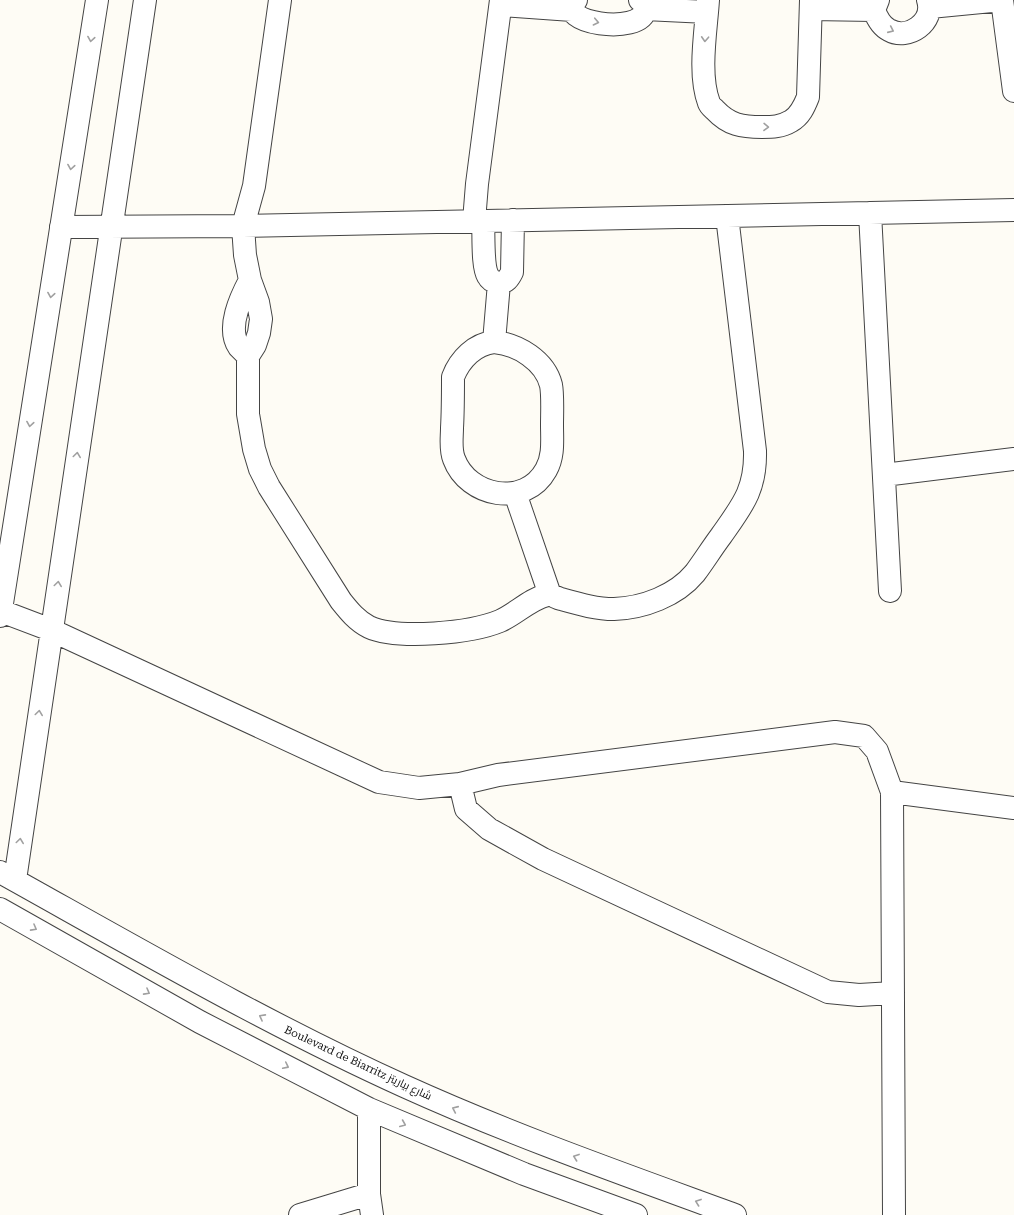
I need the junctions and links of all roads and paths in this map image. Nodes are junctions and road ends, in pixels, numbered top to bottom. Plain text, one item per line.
1 (97, 0) edge
2 (145, 0) edge
3 (280, 0) edge
4 (1002, 0) edge
5 (501, 2) edge
6 (929, 3) edge
7 (642, 4) edge
8 (574, 5) edge
9 (811, 5) edge
10 (876, 5) edge
11 (707, 6) edge
12 (1014, 90) edge
13 (1014, 210) edge
14 (870, 213) junction
15 (727, 216) junction
16 (513, 220) junction
17 (479, 221) junction
18 (243, 226) junction
19 (61, 227) junction
20 (111, 227) junction
21 (499, 283) junction
22 (494, 342) junction
23 (1014, 459) edge
24 (884, 475) junction
25 (515, 493) junction
26 (890, 591) dead end
27 (550, 594) junction
28 (0, 614) edge
29 (52, 630) junction
30 (460, 784) junction
31 (892, 792) junction
32 (1014, 808) edge
33 (7, 876) edge
34 (0, 909) edge
35 (893, 993) junction
36 (368, 1109) junction
37 (370, 1205) edge
38 (300, 1215) edge
39 (636, 1215) edge
40 (735, 1215) edge
41 (894, 1215) edge

1 -> 19 street
2 - 20 street
3 - 18 street
4 - 6 street
4 - 12 street
5 - 8 street
5 - 17 street
10 -> 6 street
8 -> 7 street
7 - 11 street
9 - 10 street
11 -> 9 street
13 - 14 street
14 - 15 street
14 - 24 street
15 - 16 street
15 - 27 street
16 - 17 street
16 - 21 street
17 - 18 street
17 - 21 street
18 - 20 street
18 - 27 street
19 - 20 street
19 -> 28 street
29 -> 20 street
21 - 22 street
22 - 25 street
22 - 25 street
23 - 24 street
24 - 26 street
25 - 27 street
28 - 29 street
29 - 30 street
33 -> 29 street
30 - 31 street
30 - 35 street
31 - 32 street
31 - 35 street
40 -> 33 street, Boulevard de Biarritz شارع بياريتز
34 -> 36 street
35 - 41 street
36 - 37 street
36 -> 39 street
37 - 38 street

